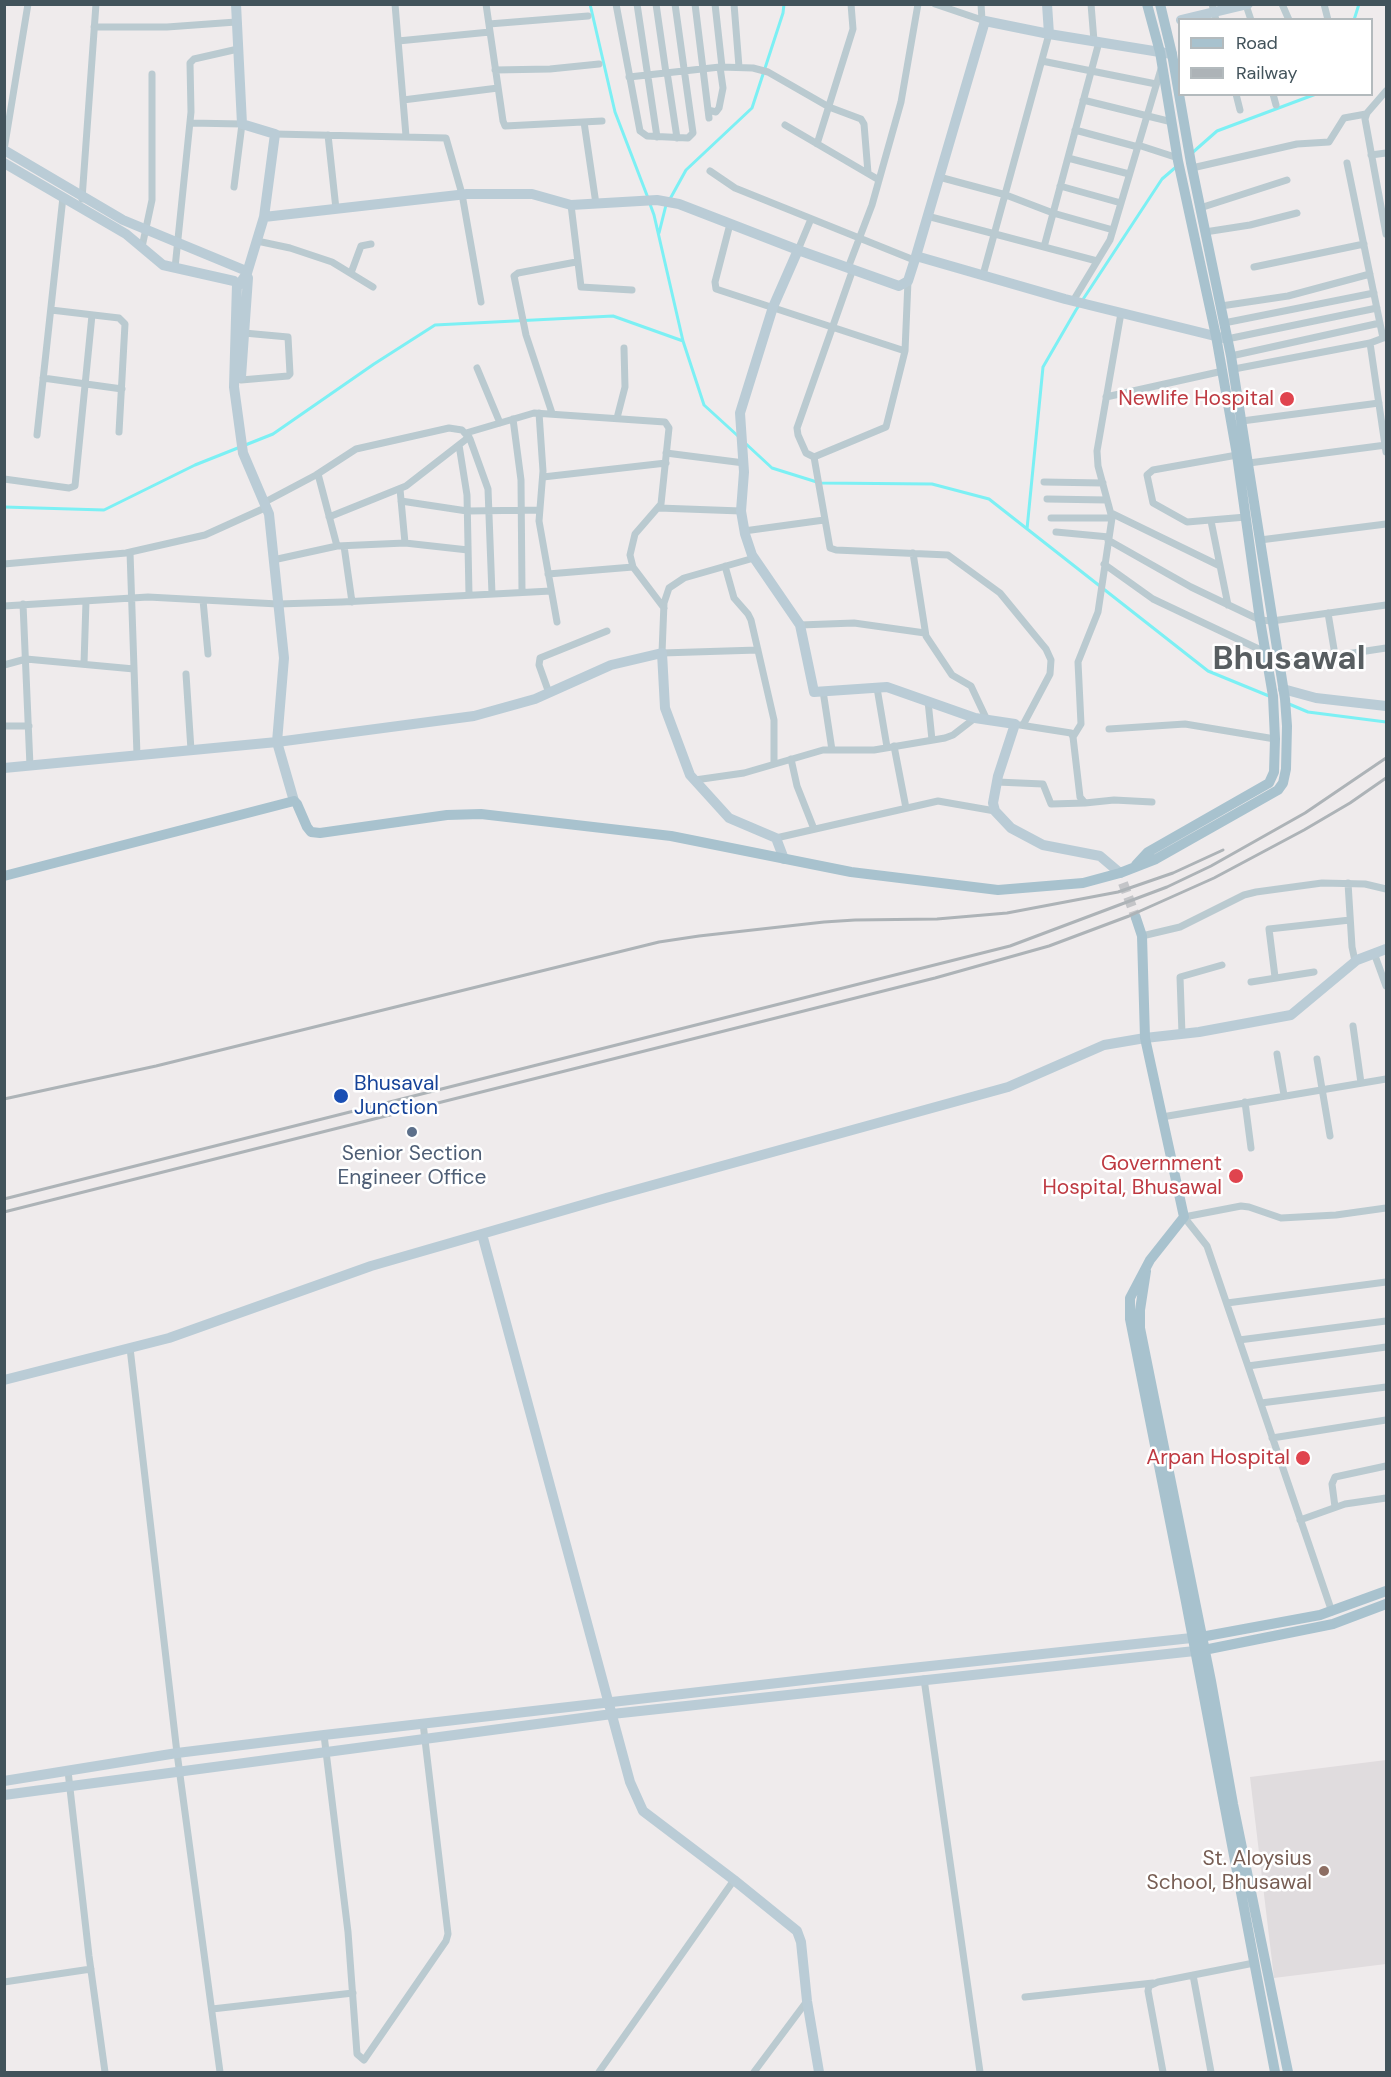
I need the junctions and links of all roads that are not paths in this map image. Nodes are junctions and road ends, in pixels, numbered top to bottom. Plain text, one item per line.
1 (28, 4) edge
2 (96, 4) edge
3 (395, 4) edge
4 (486, 4) edge
5 (616, 4) edge
6 (637, 4) edge
7 (656, 4) edge
8 (675, 4) edge
9 (695, 4) edge
10 (715, 4) edge
11 (734, 4) edge
12 (851, 4) edge
13 (918, 4) edge
14 (981, 4) edge
15 (1047, 4) edge
16 (1091, 4) edge
17 (1147, 4) edge
18 (1160, 4) edge
19 (238, 5) edge
20 (936, 5) edge
21 (1247, 5) edge
22 (1214, 12) edge
23 (588, 16) dead end
24 (1188, 18) edge
25 (984, 20) junction
26 (1178, 20) edge
27 (236, 22) junction
28 (1165, 23) junction
29 (489, 24) junction
30 (94, 27) junction
31 (490, 32) junction
32 (1049, 34) junction
33 (398, 41) junction
34 (1096, 42) junction
35 (238, 49) junction
36 (1160, 52) junction
37 (1172, 54) junction
38 (1042, 61) junction
39 (599, 63) dead end
40 (1162, 64) junction
41 (721, 67) junction
42 (739, 67) junction
43 (703, 68) junction
44 (495, 70) junction
45 (685, 70) junction
46 (1091, 71) junction
47 (667, 73) junction
48 (152, 74) dead end
49 (649, 75) junction
50 (629, 77) junction
51 (1156, 84) junction
52 (498, 88) junction
53 (1178, 88) edge
54 (1386, 91) edge
55 (1179, 96) edge
56 (1236, 96) edge
57 (1274, 96) edge
58 (1083, 99) junction
59 (403, 100) junction
60 (1276, 105) dead end
61 (829, 107) junction
62 (1240, 110) dead end
63 (1366, 114) junction
64 (1147, 116) junction
65 (602, 121) dead end
66 (584, 122) junction
67 (1172, 122) junction
68 (190, 123) junction
69 (242, 124) junction
70 (785, 125) dead end
71 (1075, 130) junction
72 (275, 134) junction
73 (328, 135) junction
74 (406, 136) junction
75 (657, 136) junction
76 (677, 138) junction
77 (818, 144) junction
78 (1138, 146) junction
79 (5, 150) edge
80 (1386, 153) edge
81 (1371, 155) junction
82 (1068, 158) junction
83 (1178, 159) junction
84 (4, 163) edge
85 (1347, 163) dead end
86 (1188, 168) junction
87 (710, 171) dead end
88 (868, 173) junction
89 (1129, 174) junction
90 (939, 177) junction
91 (879, 180) junction
92 (1287, 180) dead end
93 (1060, 186) junction
94 (234, 187) dead end
95 (462, 194) junction
96 (1006, 195) junction
97 (63, 197) junction
98 (81, 202) junction
99 (1121, 203) junction
100 (596, 204) junction
101 (571, 205) junction
102 (1200, 208) junction
103 (336, 209) junction
104 (1053, 213) junction
105 (1297, 213) dead end
106 (927, 216) junction
107 (264, 217) junction
108 (811, 219) junction
109 (730, 224) junction
110 (147, 230) junction
111 (1113, 230) junction
112 (1205, 232) junction
113 (996, 234) junction
114 (1386, 234) edge
115 (859, 239) junction
116 (257, 241) junction
117 (178, 243) junction
118 (371, 244) dead end
119 (1364, 244) junction
120 (142, 247) junction
121 (1044, 247) junction
122 (798, 250) junction
123 (915, 258) junction
124 (1097, 261) junction
125 (576, 262) junction
126 (1254, 267) dead end
127 (175, 268) junction
128 (850, 268) junction
129 (247, 273) junction
130 (351, 273) junction
131 (1370, 274) junction
132 (983, 275) junction
133 (908, 281) junction
134 (238, 286) junction
135 (373, 287) dead end
136 (632, 290) dead end
137 (1374, 293) junction
138 (1073, 301) junction
139 (481, 302) dead end
140 (1221, 306) junction
141 (773, 307) junction
142 (1377, 308) junction
143 (51, 310) junction
144 (1121, 313) junction
145 (92, 315) junction
146 (1224, 323) junction
147 (1380, 323) junction
148 (833, 327) junction
149 (244, 333) junction
150 (1216, 336) junction
151 (1385, 338) edge
152 (1227, 339) junction
153 (1370, 343) junction
154 (624, 348) dead end
155 (905, 351) junction
156 (1232, 356) junction
157 (238, 359) junction
158 (477, 368) dead end
159 (1228, 370) junction
160 (43, 378) junction
161 (241, 380) junction
162 (85, 385) junction
163 (122, 389) junction
164 (1106, 397) junction
165 (237, 403) junction
166 (1379, 403) junction
167 (539, 412) junction
168 (552, 413) junction
169 (617, 417) junction
170 (513, 419) junction
171 (1242, 421) junction
172 (500, 423) junction
173 (119, 432) dead end
174 (37, 435) dead end
175 (467, 435) junction
176 (459, 445) junction
177 (1386, 447) edge
178 (666, 453) junction
179 (1237, 455) junction
180 (814, 457) junction
181 (666, 463) junction
182 (744, 463) junction
183 (1249, 463) junction
184 (318, 474) junction
185 (543, 477) junction
186 (4, 479) edge
187 (1044, 482) dead end
188 (1102, 483) junction
189 (400, 489) junction
190 (1047, 500) dead end
191 (1107, 500) junction
192 (401, 501) junction
193 (266, 504) junction
194 (659, 508) junction
195 (539, 510) junction
196 (467, 511) junction
197 (521, 511) junction
198 (741, 511) junction
199 (489, 512) junction
200 (1111, 515) junction
201 (329, 517) junction
202 (1246, 517) junction
203 (1051, 518) dead end
204 (824, 520) junction
205 (1211, 521) junction
206 (1386, 524) edge
207 (744, 531) junction
208 (1056, 532) dead end
209 (1108, 538) junction
210 (1260, 540) junction
211 (405, 543) junction
212 (341, 546) junction
213 (468, 550) junction
214 (130, 552) junction
215 (913, 553) junction
216 (754, 558) junction
217 (273, 560) junction
218 (4, 564) edge
219 (725, 566) junction
220 (1220, 566) junction
221 (633, 567) junction
222 (1104, 567) junction
223 (548, 574) junction
224 (551, 591) junction
225 (522, 592) junction
226 (492, 594) junction
227 (469, 595) junction
228 (132, 598) junction
229 (203, 600) junction
230 (86, 601) junction
231 (352, 602) junction
232 (23, 604) junction
233 (278, 604) junction
234 (1228, 605) junction
235 (1386, 605) edge
236 (4, 606) edge
237 (664, 608) junction
238 (1328, 613) junction
239 (1260, 620) junction
240 (1272, 621) junction
241 (556, 622) dead end
242 (800, 625) junction
243 (607, 631) dead end
244 (925, 633) junction
245 (1386, 648) edge
246 (758, 650) junction
247 (1265, 652) junction
248 (662, 653) junction
249 (208, 654) dead end
250 (1335, 656) junction
251 (26, 658) junction
252 (84, 664) junction
253 (1280, 664) junction
254 (4, 665) edge
255 (134, 669) junction
256 (186, 674) dead end
257 (877, 688) junction
258 (823, 691) junction
259 (549, 693) junction
260 (1285, 694) junction
261 (928, 701) junction
262 (1386, 706) edge
263 (975, 718) junction
264 (987, 720) junction
265 (1019, 725) junction
266 (4, 726) edge
267 (29, 726) junction
268 (1109, 729) dead end
269 (1073, 737) junction
270 (1275, 739) junction
271 (932, 740) junction
272 (277, 742) junction
273 (890, 747) junction
274 (191, 750) junction
275 (832, 750) junction
276 (137, 755) junction
277 (791, 759) junction
278 (774, 764) junction
279 (30, 766) junction
280 (4, 768) edge
281 (695, 780) junction
282 (997, 782) junction
283 (294, 801) junction
284 (1152, 802) dead end
285 (1084, 803) junction
286 (906, 808) junction
287 (995, 811) junction
288 (814, 829) junction
289 (776, 838) junction
290 (784, 859) junction
291 (1125, 875) junction
292 (4, 876) edge
293 (1348, 883) junction
294 (1386, 889) edge
295 (1136, 918) tunnel mouth
296 (1350, 920) junction
297 (1142, 936) junction
298 (1386, 949) edge
299 (1374, 953) junction
300 (1355, 961) junction
301 (1222, 965) dead end
302 (1314, 972) dead end
303 (1275, 977) junction
304 (1251, 982) dead end
305 (1386, 986) edge
306 (1353, 1026) dead end
307 (1182, 1034) junction
308 (1145, 1038) junction
309 (1277, 1054) dead end
310 (1317, 1059) dead end
311 (1386, 1078) edge
312 (1361, 1083) junction
313 (1321, 1089) junction
314 (1284, 1095) junction
315 (1245, 1102) junction
316 (1162, 1116) junction
317 (1330, 1136) dead end
318 (1251, 1148) dead end
319 (1386, 1208) edge
320 (1184, 1217) junction
321 (482, 1234) junction
322 (1386, 1282) edge
323 (1227, 1303) junction
324 (1386, 1321) edge
325 (1239, 1340) junction
326 (1386, 1347) edge
327 (130, 1348) junction
328 (1248, 1366) junction
329 (4, 1380) edge
330 (1386, 1387) edge
331 (1261, 1403) junction
332 (1386, 1420) edge
333 (1272, 1438) junction
334 (1386, 1466) edge
335 (1386, 1498) edge
336 (1335, 1507) junction
337 (1300, 1520) junction
338 (1386, 1591) edge
339 (1386, 1604) edge
340 (1332, 1612) junction
341 (1197, 1637) junction
342 (1200, 1650) junction
343 (1059, 1651) junction
344 (1061, 1665) junction
345 (924, 1679) junction
346 (608, 1701) junction
347 (612, 1714) junction
348 (423, 1723) junction
349 (324, 1735) junction
350 (424, 1739) junction
351 (326, 1752) junction
352 (177, 1753) junction
353 (68, 1771) junction
354 (180, 1772) junction
355 (4, 1781) edge
356 (69, 1787) junction
357 (4, 1795) edge
358 (735, 1880) junction
359 (1254, 1963) junction
360 (91, 1969) junction
361 (1193, 1975) junction
362 (4, 1982) edge
363 (1153, 1983) junction
364 (353, 1993) junction
365 (1025, 1996) dead end
366 (807, 2001) junction
367 (212, 2009) junction
368 (105, 2073) edge
369 (220, 2073) edge
370 (599, 2073) edge
371 (754, 2073) edge
372 (819, 2073) edge
373 (980, 2073) edge
374 (1163, 2073) edge
375 (1212, 2073) edge
376 (1275, 2073) edge
377 (1288, 2073) edge

1 - 79 street
2 - 30 street
3 - 33 street
4 - 29 street
5 - 50 street
6 - 49 street
7 - 47 street
8 - 45 street
9 - 43 street
10 - 41 street
11 - 42 street
12 - 61 street
13 - 91 street
14 - 25 street
15 - 32 main road
16 - 34 street
17 - 36 main road
18 - 28 main road
19 - 27 main road
20 - 25 street
21 - 22 main road
22 - 24 main road
23 - 29 street
25 - 32 main road
25 - 90 main road
26 - 28 main road
27 - 30 street
27 - 35 main road
28 - 37 main road
29 - 31 street
30 - 98 street
31 - 33 street
31 - 44 street
32 - 34 main road
32 - 38 street
33 - 59 street
34 - 36 main road
34 - 46 street
35 - 68 street
35 - 69 main road
36 - 37 main road
36 - 40 main road
37 - 53 main road
38 - 46 street
38 - 96 street
39 - 44 street
40 - 51 street
40 - 67 main road
41 - 42 street
41 - 43 street
41 - 43 street
42 - 61 street
43 - 45 street
44 - 52 street
45 - 47 street
45 - 76 street
46 - 51 street
46 - 58 street
47 - 49 street
47 - 76 street
48 - 110 street
49 - 50 street
49 - 75 street
50 - 75 street
51 - 64 street
52 - 59 street
52 - 66 street
54 - 63 street
55 - 86 main road
56 - 62 street
57 - 60 street
58 - 64 street
58 - 71 street
59 - 74 street
61 - 77 street
61 - 88 street
63 - 81 street
63 - 86 street
64 - 67 street
64 - 78 street
65 - 66 street
66 - 100 street
67 - 83 main road
68 - 69 street
68 - 117 street
69 - 72 main road
69 - 94 street
70 - 77 street
71 - 78 street
71 - 82 street
72 - 73 street
72 - 107 main road
73 - 74 street
73 - 103 street
74 - 95 street
75 - 76 street
77 - 88 street
78 - 83 street
78 - 89 street
79 - 98 main road
80 - 81 street
81 - 114 street
82 - 89 street
82 - 93 street
83 - 86 main road
84 - 97 main road
85 - 119 street
86 - 102 main road
86 - 150 main road
87 - 108 street
88 - 91 street
89 - 99 street
90 - 96 street
90 - 106 main road
91 - 115 street
92 - 102 street
93 - 99 street
93 - 104 street
95 - 101 main road
95 - 103 main road
95 - 139 street
96 - 104 street
96 - 113 street
97 - 98 main road
97 - 143 street
98 - 110 main road
98 - 120 main road
99 - 111 street
100 - 101 main road
100 - 109 main road
101 - 125 street
102 - 112 main road
103 - 107 main road
104 - 111 street
104 - 121 street
105 - 112 street
106 - 113 street
106 - 123 main road
107 - 116 main road
108 - 115 street
108 - 122 street
109 - 122 main road
109 - 141 street
110 - 117 main road
110 - 120 street
111 - 124 street
112 - 140 main road
113 - 121 street
113 - 132 street
115 - 123 street
115 - 128 street
116 - 129 main road
116 - 130 street
117 - 127 street
117 - 129 main road
118 - 130 street
119 - 126 street
119 - 131 street
120 - 127 main road
121 - 124 street
122 - 128 main road
122 - 141 main road
123 - 132 main road
123 - 133 main road
124 - 138 street
125 - 136 street
125 - 168 street
127 - 134 main road
128 - 133 main road
128 - 148 street
129 - 134 main road
129 - 149 main road
130 - 135 street
131 - 137 street
131 - 140 street
132 - 138 main road
133 - 155 street
134 - 157 main road
137 - 142 street
137 - 146 street
138 - 144 main road
140 - 146 main road
141 - 148 street
141 - 182 main road
142 - 147 street
142 - 152 street
143 - 145 street
143 - 160 street
144 - 150 main road
144 - 164 street
145 - 162 street
145 - 163 street
146 - 152 main road
147 - 151 street
147 - 156 street
148 - 155 street
148 - 180 street
149 - 157 main road
149 - 161 street
150 - 152 main road
150 - 159 main road
151 - 153 street
152 - 156 main road
153 - 159 street
153 - 166 street
154 - 169 street
155 - 180 street
156 - 159 main road
157 - 161 main road
157 - 165 main road
158 - 172 street
159 - 164 street
159 - 171 main road
159 - 179 main road
160 - 162 street
160 - 174 street
161 - 165 main road
162 - 163 street
162 - 186 street
163 - 173 street
164 - 188 street
165 - 193 main road
166 - 171 street
166 - 177 street
167 - 168 street
167 - 170 street
167 - 185 street
168 - 169 street
169 - 178 street
170 - 172 street
170 - 197 street
171 - 183 main road
172 - 175 street
175 - 176 street
175 - 184 street
175 - 199 street
176 - 189 street
176 - 196 street
177 - 183 street
178 - 181 street
178 - 182 street
179 - 202 main road
179 - 205 street
180 - 204 street
181 - 185 street
181 - 194 street
182 - 198 main road
183 - 210 main road
184 - 193 street
184 - 201 street
185 - 195 street
187 - 188 street
188 - 191 street
189 - 192 street
189 - 201 street
190 - 191 street
191 - 200 street
192 - 196 street
192 - 211 street
193 - 214 street
193 - 217 main road
194 - 198 street
194 - 221 street
195 - 197 street
195 - 223 street
196 - 199 street
196 - 213 street
197 - 199 street
197 - 225 street
198 - 207 main road
199 - 226 street
200 - 203 street
200 - 209 street
200 - 220 street
201 - 212 street
202 - 205 street
202 - 239 main road
204 - 207 street
204 - 215 street
205 - 220 street
206 - 210 street
207 - 216 main road
208 - 209 street
209 - 222 street
209 - 234 street
210 - 240 main road
211 - 212 street
211 - 213 street
212 - 217 street
212 - 231 street
213 - 227 street
214 - 218 street
214 - 228 street
215 - 244 street
215 - 265 street
216 - 219 street
216 - 242 main road
217 - 233 main road
219 - 237 street
219 - 246 street
220 - 234 street
221 - 223 street
221 - 237 street
222 - 247 street
222 - 269 street
223 - 224 street
224 - 225 street
224 - 241 street
225 - 226 street
226 - 227 street
227 - 231 street
228 - 229 street
228 - 230 street
228 - 255 street
229 - 233 street
229 - 249 street
230 - 232 street
230 - 252 street
231 - 233 street
232 - 236 street
232 - 251 street
233 - 272 main road
234 - 239 street
235 - 238 street
237 - 248 street
238 - 240 street
238 - 250 street
239 - 240 street
239 - 247 main road
240 - 253 main road
242 - 244 street
242 - 258 main road
243 - 259 street
244 - 264 street
245 - 250 street
246 - 248 street
246 - 278 street
247 - 270 main road
248 - 259 main road
248 - 281 main road
250 - 253 street
251 - 252 street
251 - 254 street
251 - 267 street
252 - 255 street
253 - 260 main road
255 - 276 street
256 - 274 street
257 - 258 main road
257 - 261 main road
257 - 273 street
258 - 275 street
259 - 272 main road
260 - 262 main road
260 - 291 main road
261 - 263 main road
261 - 271 street
263 - 264 main road
263 - 271 street
264 - 265 main road
265 - 269 street
265 - 282 main road
266 - 267 street
267 - 279 street
268 - 270 street
269 - 285 street
270 - 291 main road
271 - 273 street
272 - 274 main road
272 - 283 main road
273 - 275 street
273 - 286 street
274 - 276 main road
275 - 277 street
276 - 279 main road
277 - 278 street
277 - 288 street
278 - 281 street
279 - 280 main road
281 - 289 main road
282 - 285 street
282 - 287 main road
283 - 290 main road
283 - 292 main road
284 - 285 street
286 - 287 street
286 - 288 street
287 - 291 main road
288 - 289 street
289 - 290 main road
290 - 291 main road
293 - 294 street
293 - 296 street
293 - 297 street
295 - 297 main road
296 - 300 street
296 - 303 street
297 - 308 main road
298 - 299 main road
299 - 300 main road
299 - 305 street
300 - 307 main road
301 - 307 street
302 - 303 street
303 - 304 street
306 - 312 street
307 - 308 main road
308 - 316 main road
308 - 321 main road
309 - 314 street
310 - 313 street
311 - 312 street
312 - 313 street
313 - 314 street
313 - 317 street
314 - 315 street
315 - 316 street
315 - 318 street
316 - 320 main road
319 - 320 street
320 - 323 street
320 - 341 main road
321 - 327 main road
321 - 346 main road
322 - 323 street
323 - 325 street
324 - 325 street
325 - 328 street
326 - 328 street
327 - 329 main road
327 - 352 street
328 - 331 street
330 - 331 street
331 - 333 street
332 - 333 street
333 - 337 street
334 - 336 street
335 - 336 street
336 - 337 street
337 - 340 street
338 - 340 main road
339 - 342 main road
340 - 341 main road
341 - 342 main road
341 - 343 main road
342 - 344 main road
342 - 359 main road
342 - 377 main road
343 - 344 main road
343 - 346 main road
344 - 345 main road
345 - 347 main road
345 - 373 street
346 - 347 main road
346 - 348 main road
347 - 350 main road
347 - 358 main road
348 - 349 main road
348 - 350 street
349 - 351 street
349 - 352 main road
350 - 351 main road
350 - 364 street
351 - 354 main road
351 - 364 street
352 - 353 main road
352 - 354 street
353 - 355 main road
353 - 356 street
354 - 356 main road
354 - 367 street
356 - 357 main road
356 - 360 street
358 - 366 main road
358 - 370 street
359 - 361 street
359 - 376 main road
360 - 362 street
360 - 368 street
361 - 363 street
361 - 375 street
363 - 365 street
363 - 374 street
364 - 367 street
366 - 371 street
366 - 372 main road
367 - 369 street

